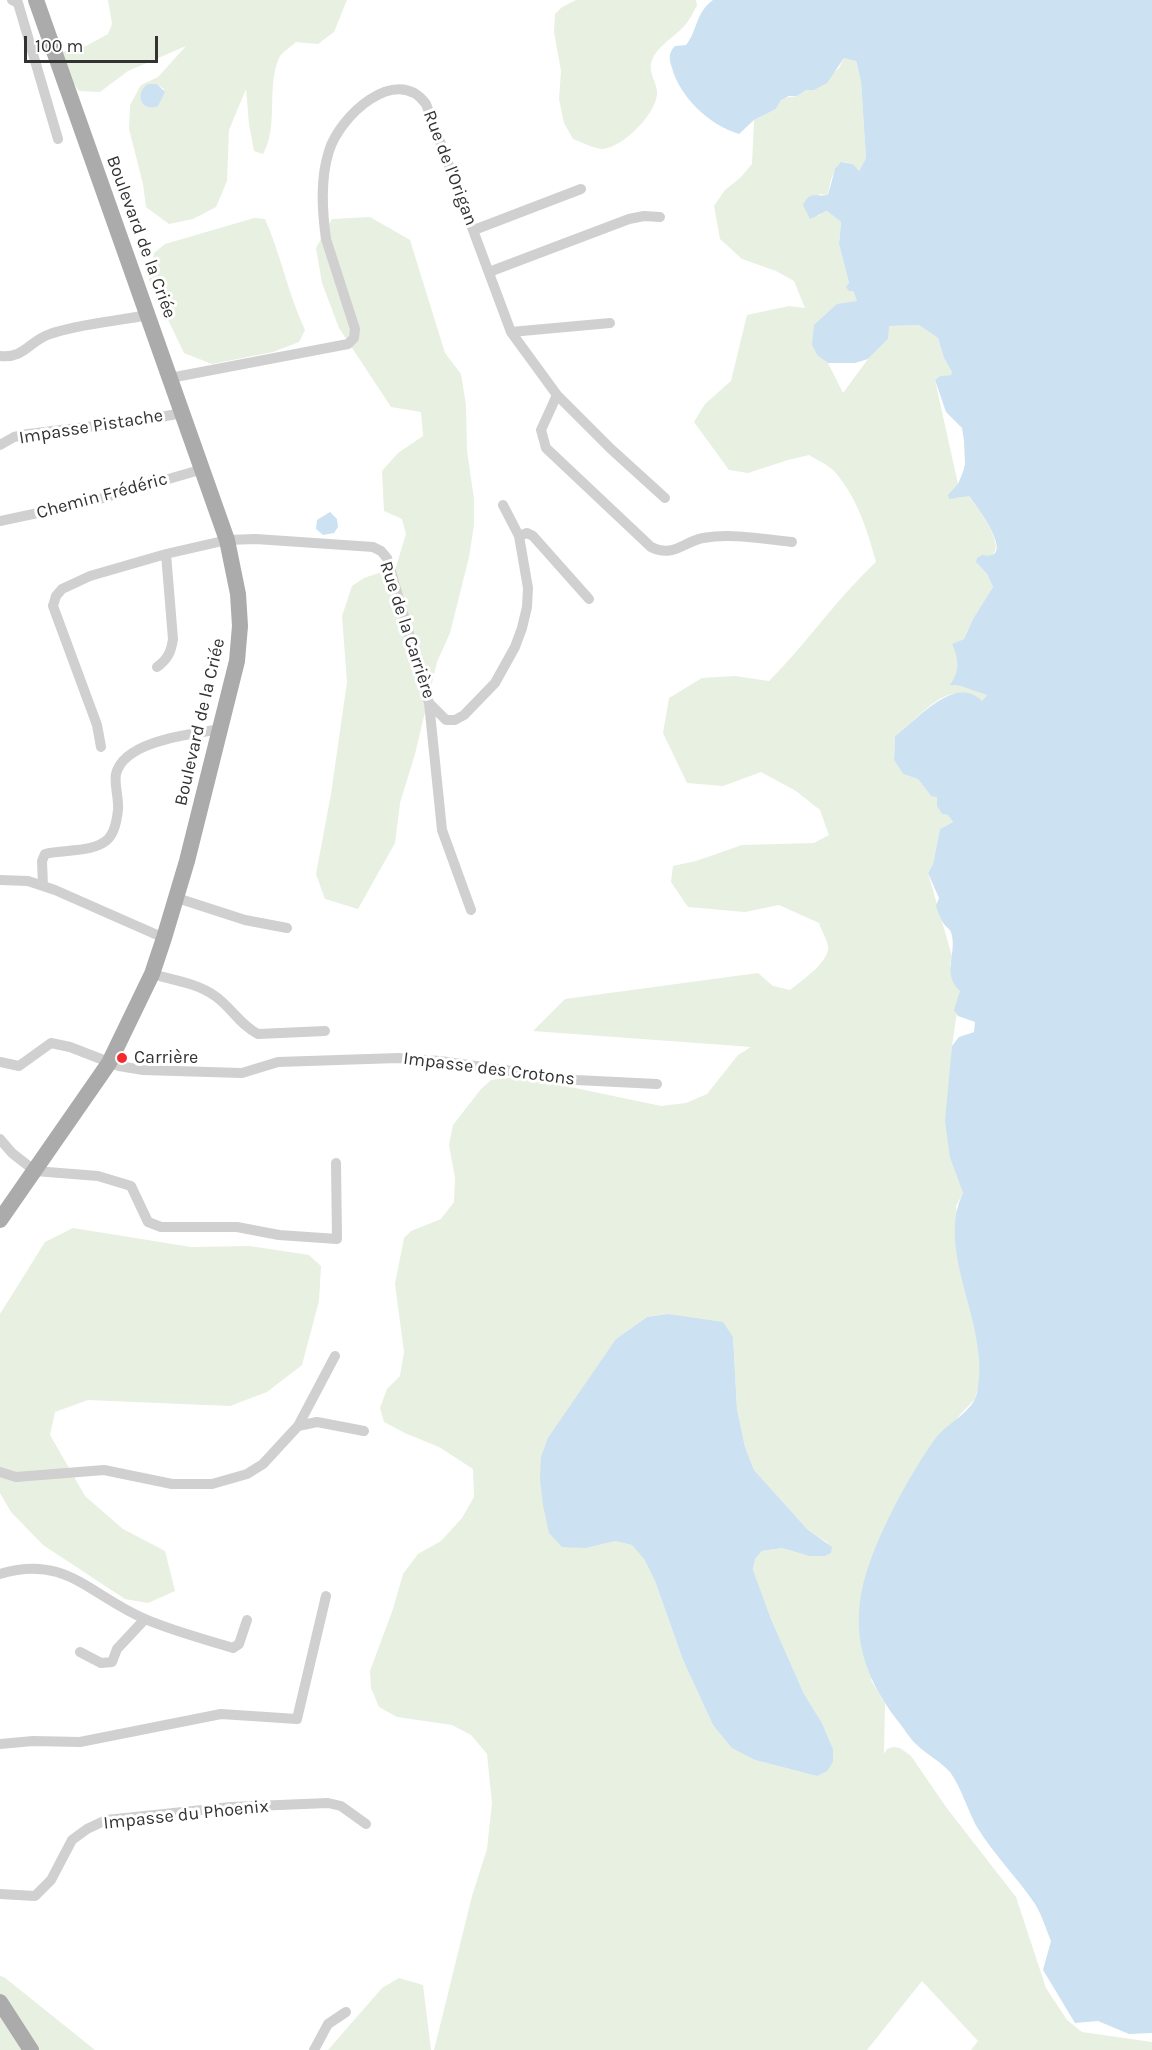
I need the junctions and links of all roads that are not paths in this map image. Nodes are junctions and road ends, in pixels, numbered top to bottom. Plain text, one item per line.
1 (12, 0) edge
2 (36, 0) edge
3 (61, 73) junction
4 (41, 78) junction
5 (58, 139) dead end
6 (581, 189) dead end
7 (660, 217) dead end
8 (474, 230) junction
9 (489, 272) junction
10 (148, 315) junction
11 (610, 323) dead end
12 (511, 332) junction
13 (0, 356) edge
14 (170, 378) junction
15 (557, 394) junction
16 (183, 413) junction
17 (0, 445) edge
18 (203, 469) junction
19 (665, 498) dead end
20 (503, 505) dead end
21 (0, 521) edge
22 (519, 536) junction
23 (227, 540) junction
24 (792, 542) dead end
25 (166, 554) junction
26 (589, 599) dead end
27 (157, 667) dead end
28 (429, 703) junction
29 (221, 729) junction
30 (101, 747) dead end
31 (0, 880) edge
32 (43, 886) junction
33 (177, 898) junction
34 (471, 910) dead end
35 (287, 928) dead end
36 (164, 938) junction
37 (152, 974) junction
38 (325, 1031) dead end
39 (0, 1062) edge
40 (110, 1063) junction
41 (657, 1084) dead end
42 (0, 1139) edge
43 (336, 1163) dead end
44 (35, 1171) junction
45 (0, 1220) edge
46 (335, 1356) dead end
47 (298, 1426) junction
48 (364, 1431) dead end
49 (0, 1472) edge
50 (0, 1574) edge
51 (326, 1596) dead end
52 (145, 1619) junction
53 (247, 1620) dead end
54 (80, 1652) dead end
55 (0, 1744) edge
56 (366, 1824) dead end
57 (0, 1894) edge
58 (0, 2002) edge
59 (346, 2012) dead end
60 (31, 2050) edge
61 (314, 2050) edge

1 - 4 street
2 - 3 main road, Boulevard de la Criée
3 - 4 street
3 - 10 main road, Boulevard de la Criée
4 - 5 street
6 - 8 street
7 - 9 street
8 - 9 street, Rue de l'Origan
8 - 14 street, Rue de l'Origan
9 - 12 street, Rue de l'Origan
10 - 13 street
10 - 14 main road, Boulevard de la Criée
11 - 12 street
12 - 15 street, Rue de l'Origan
14 - 16 main road, Boulevard de la Criée
15 - 19 street, Rue de l'Origan
15 - 24 street
16 - 17 street, Impasse Pistache
16 - 18 main road, Boulevard de la Criée
18 - 21 street, Chemin Frédéric
18 - 23 main road, Boulevard de la Criée
20 - 22 street, Rue de la Carrière
22 - 26 street
22 - 28 street, Rue de la Carrière
23 - 25 street
23 - 28 street, Rue de la Carrière
23 - 29 main road, Boulevard de la Criée
25 - 27 street
25 - 30 street
28 - 34 street
29 - 32 street
29 - 33 main road, Boulevard de la Criée
31 - 32 street
32 - 36 street
33 - 35 street
33 - 36 main road, Boulevard de la Criée
36 - 37 main road, Boulevard de la Criée
37 - 38 street
37 - 40 main road, Boulevard de la Criée
39 - 40 street, Impasse des Crotons
40 - 41 street, Impasse des Crotons
40 - 44 main road, Boulevard de la Criée
42 - 44 street
43 - 44 street
44 - 45 main road, Boulevard de la Criée
46 - 47 street
47 - 48 street
47 - 49 street
50 - 52 street
51 - 55 street
52 - 53 street
52 - 54 street
56 - 57 street, Impasse du Phoenix
58 - 60 main road
59 - 61 street

